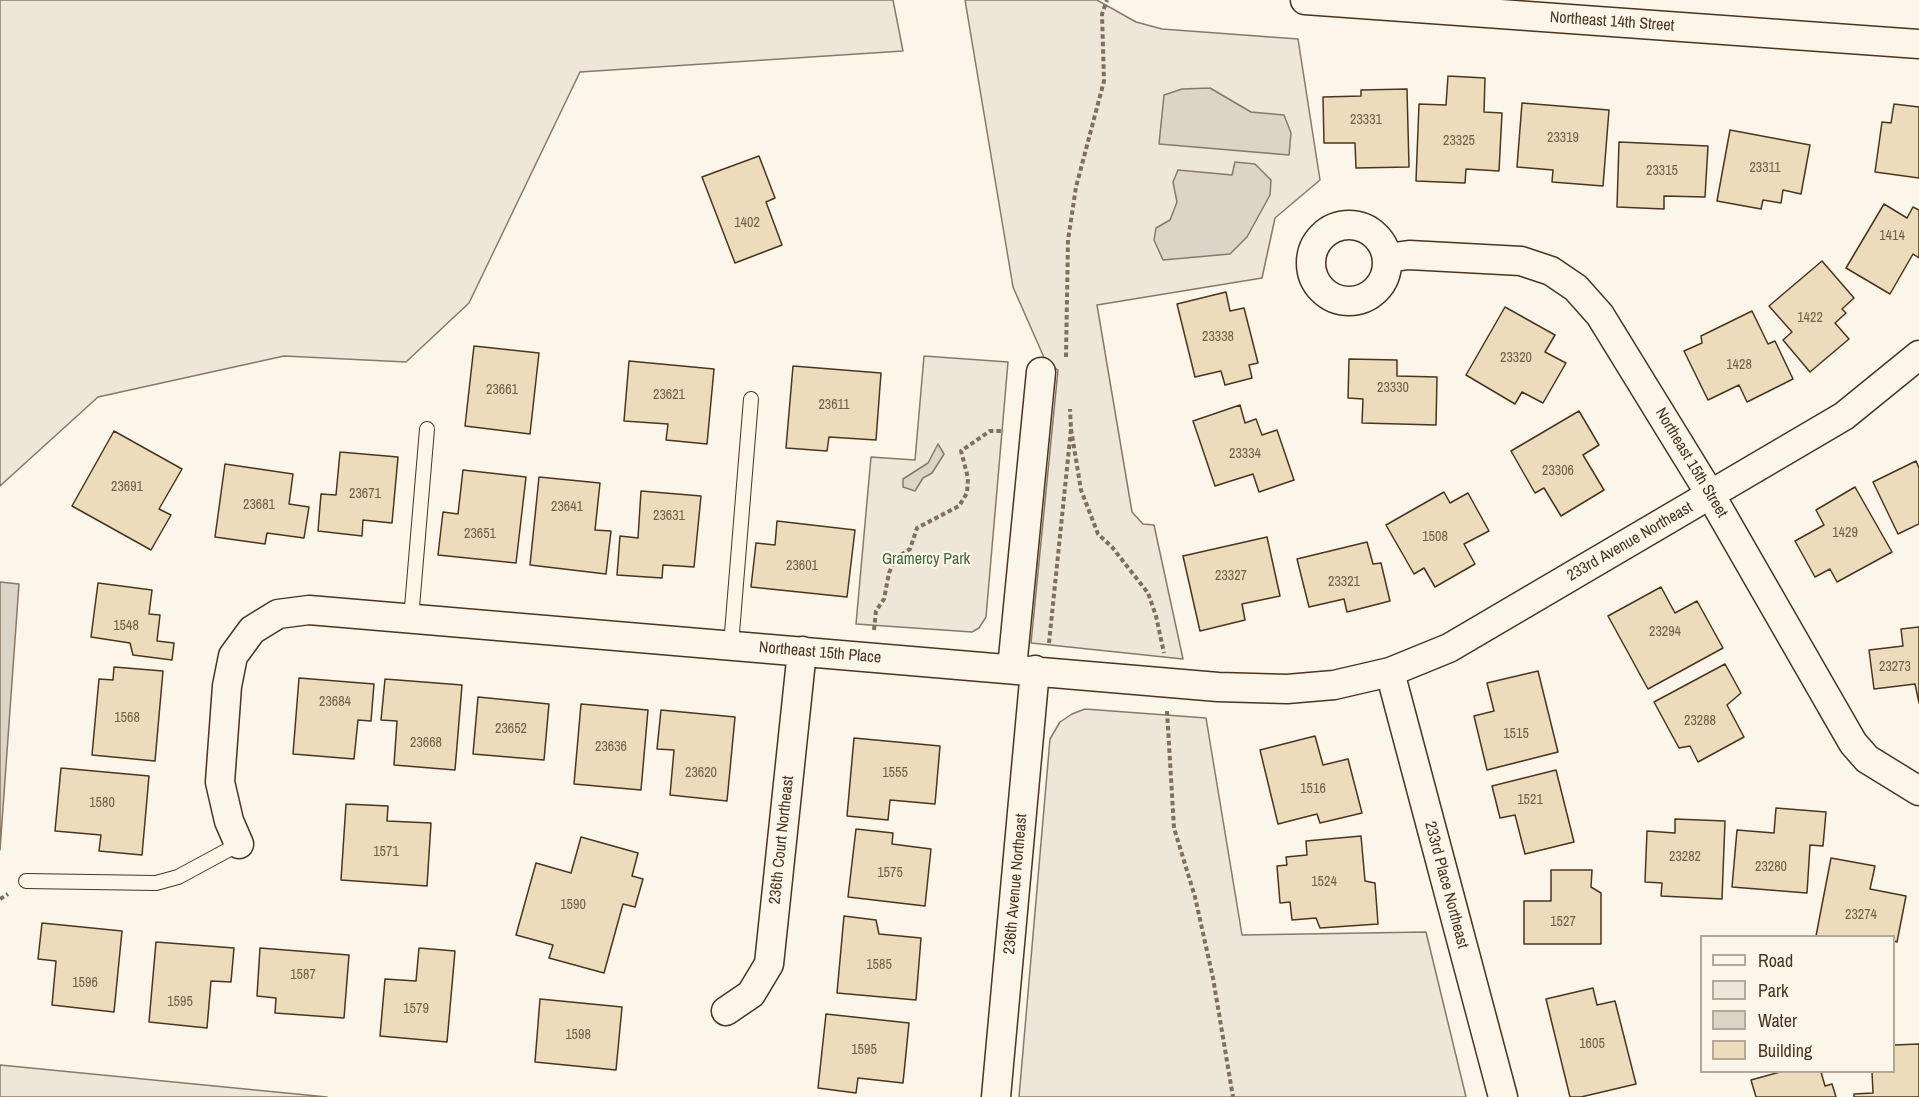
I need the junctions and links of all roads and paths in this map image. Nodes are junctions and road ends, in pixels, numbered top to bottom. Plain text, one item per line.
1 (1107, 0) edge
2 (1305, 0) edge
3 (1919, 44) edge
4 (1387, 258) dead end
5 (1919, 355) edge
6 (1054, 369) joint
7 (1069, 398) dead end
8 (752, 399) dead end
9 (427, 429) dead end
10 (1071, 429) junction
11 (1035, 434) junction
12 (1710, 494) junction
13 (411, 619) junction
14 (731, 645) junction
15 (802, 651) junction
16 (871, 657) junction
17 (1031, 670) junction
18 (1390, 672) junction
19 (1166, 682) junction
20 (1919, 791) edge
21 (239, 844) joint
22 (26, 882) dead end
23 (726, 1011) dead end
24 (996, 1097) edge
25 (1233, 1097) edge
26 (1503, 1097) edge

1 - 6 path
2 - 3 street, Northeast 14th Street
4 - 12 street, Northeast 15th Street
5 - 12 street, 233rd Avenue Northeast
6 - 11 street, 236th Avenue Northeast
7 - 10 path
8 - 14 lane
9 - 13 lane
10 - 17 path
10 - 19 path
11 - 16 path
11 - 17 street, 236th Avenue Northeast
12 - 18 street, 233rd Avenue Northeast
12 - 20 street, Northeast 15th Street
13 - 14 street, Northeast 15th Place
13 - 21 street, Northeast 15th Place
14 - 15 street, Northeast 15th Place
15 - 16 street, Northeast 15th Place
15 - 23 street, 236th Court Northeast
16 - 17 street, Northeast 15th Place
17 - 19 street, Northeast 15th Place
17 - 24 street, 236th Avenue Northeast
18 - 19 street, Northeast 15th Place
18 - 26 street, 233rd Place Northeast
19 - 25 path
21 - 22 lane

